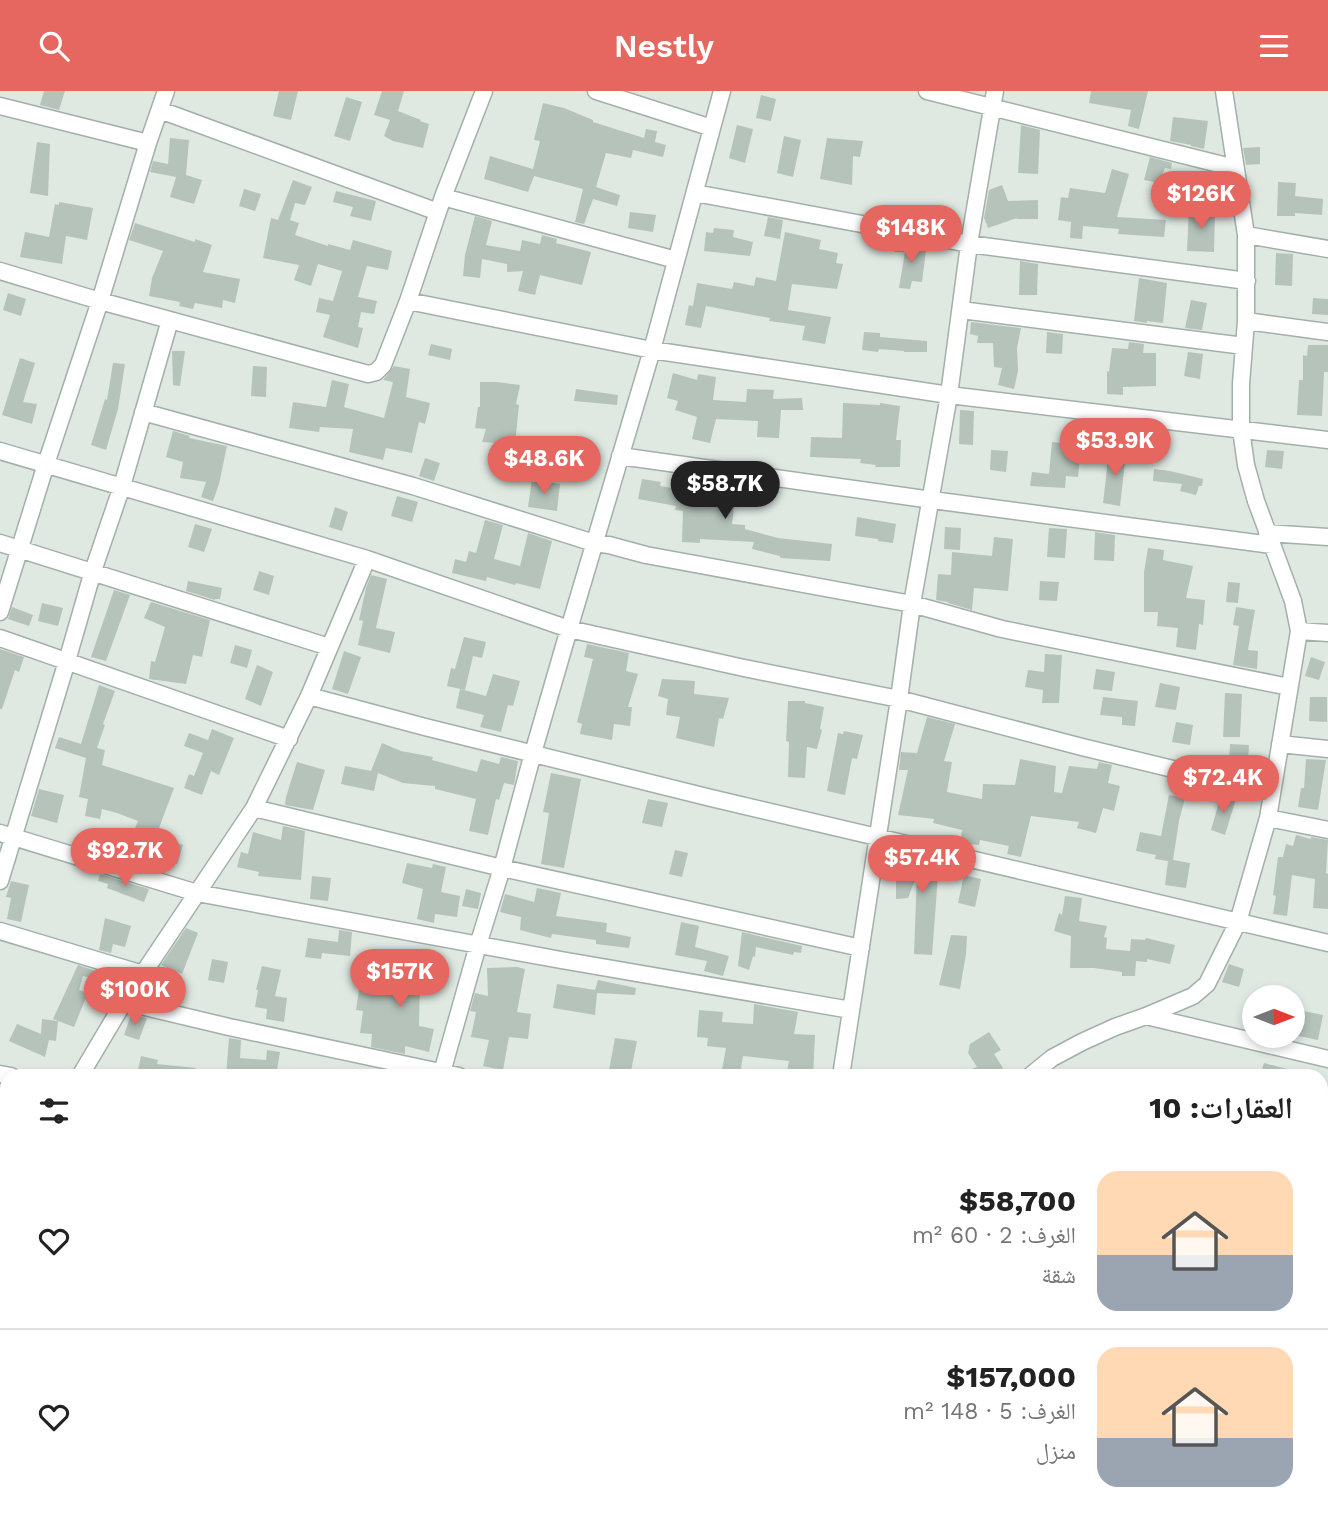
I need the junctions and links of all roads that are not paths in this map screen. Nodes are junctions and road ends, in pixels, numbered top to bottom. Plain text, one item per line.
1 (166, 91) edge
2 (484, 91) edge
3 (596, 91) edge
4 (722, 91) edge
5 (927, 91) edge
6 (995, 91) edge
7 (1224, 91) edge
8 (0, 106) edge
9 (992, 108) junction
10 (160, 110) junction
11 (712, 128) junction
12 (148, 143) junction
13 (1235, 168) junction
14 (695, 193) junction
15 (440, 204) junction
16 (1247, 235) junction
17 (969, 244) junction
18 (1328, 249) edge
19 (676, 260) junction
20 (0, 271) edge
21 (1248, 281) junction
22 (100, 301) junction
23 (408, 301) junction
24 (961, 310) junction
25 (170, 320) junction
26 (1247, 321) junction
27 (1328, 332) edge
28 (1244, 346) junction
29 (652, 349) junction
30 (950, 395) junction
31 (143, 412) junction
32 (1241, 429) junction
33 (1328, 440) edge
34 (0, 451) edge
35 (620, 456) junction
36 (46, 464) junction
37 (122, 486) junction
38 (932, 500) junction
39 (1328, 537) edge
40 (1270, 539) junction
41 (0, 543) edge
42 (594, 543) junction
43 (21, 549) junction
44 (367, 559) junction
45 (93, 571) junction
46 (912, 604) junction
47 (0, 612) edge
48 (569, 629) junction
49 (1299, 631) junction
50 (1328, 633) edge
51 (0, 638) edge
52 (329, 647) junction
53 (67, 661) junction
54 (1289, 687) junction
55 (309, 696) junction
56 (899, 699) junction
57 (289, 739) junction
58 (1280, 744) junction
59 (1328, 749) edge
60 (533, 753) junction
61 (1272, 793) junction
62 (254, 808) junction
63 (1268, 818) junction
64 (1328, 830) edge
65 (7, 834) edge
66 (878, 838) junction
67 (502, 868) junction
68 (0, 881) edge
69 (197, 893) junction
70 (1238, 922) junction
71 (0, 931) edge
72 (1328, 943) edge
73 (478, 945) junction
74 (861, 948) junction
75 (143, 974) junction
76 (124, 1002) junction
77 (851, 1010) junction
78 (1146, 1016) junction
79 (1328, 1059) edge
80 (84, 1069) edge
81 (414, 1069) edge
82 (443, 1069) edge
83 (842, 1069) edge
84 (1039, 1069) edge

1 - 10 street
2 - 15 street
3 - 11 street
4 - 11 street
5 - 9 street
6 - 9 street
7 - 13 street
8 - 12 street
9 - 13 street
9 - 17 street
10 - 12 street
10 - 15 street
11 - 14 street
12 - 22 street
13 - 16 street
14 - 17 street
14 - 19 street
15 - 19 street
15 - 23 street
16 - 18 street
16 - 21 street
17 - 21 street
17 - 24 street
19 - 29 street
20 - 22 street
21 - 26 street
22 - 25 street
22 - 36 street
23 - 25 street
23 - 29 street
24 - 28 street
24 - 30 street
25 - 31 street
26 - 27 street
26 - 28 street
28 - 32 street
29 - 30 street
29 - 35 street
30 - 32 street
30 - 38 street
31 - 37 street
31 - 42 street
32 - 33 street
32 - 40 street
34 - 36 street
35 - 38 street
35 - 42 street
36 - 37 street
36 - 43 street
37 - 44 street
37 - 45 street
38 - 40 street
38 - 46 street
39 - 40 street
40 - 49 street
41 - 43 street
42 - 46 street
42 - 48 street
43 - 45 street
43 - 47 street
44 - 48 street
44 - 52 street
45 - 52 street
45 - 53 street
46 - 54 street
46 - 56 street
48 - 56 street
48 - 60 street
49 - 50 street
49 - 54 street
51 - 53 street
52 - 55 street
53 - 57 street
53 - 65 street
54 - 58 street
55 - 57 street
55 - 60 street
56 - 61 street
56 - 66 street
57 - 62 street
58 - 59 street
58 - 61 street
60 - 66 street
60 - 67 street
61 - 63 street
62 - 67 street
62 - 69 street
63 - 64 street
63 - 70 street
65 - 68 street
65 - 69 street
66 - 70 street
66 - 74 street
67 - 73 street
67 - 74 street
69 - 73 street
69 - 75 street
70 - 72 street
70 - 78 street
71 - 75 street
73 - 77 street
73 - 82 street
74 - 77 street
75 - 76 street
76 - 80 street
76 - 81 street
77 - 83 street
78 - 79 street
78 - 84 street

